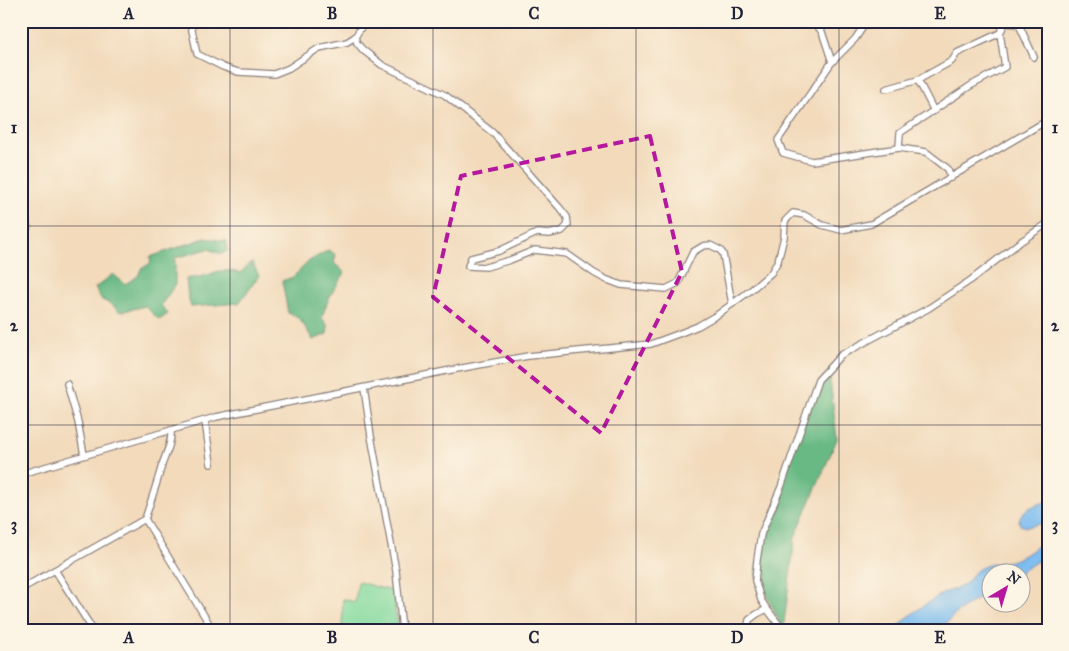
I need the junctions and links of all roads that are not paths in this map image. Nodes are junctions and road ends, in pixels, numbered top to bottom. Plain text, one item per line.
1 (190, 21) edge
2 (365, 21) edge
3 (813, 21) edge
4 (867, 21) edge
5 (1006, 22) edge
6 (1000, 33) junction
7 (355, 37) junction
8 (1034, 57) dead end
9 (832, 62) junction
10 (918, 80) junction
11 (886, 90) dead end
12 (934, 111) junction
13 (1048, 120) edge
14 (899, 148) junction
15 (951, 178) junction
16 (1048, 223) edge
17 (732, 304) junction
18 (67, 384) dead end
19 (364, 388) junction
20 (205, 421) junction
21 (171, 430) junction
22 (84, 455) junction
23 (211, 464) dead end
24 (21, 474) edge
25 (146, 519) junction
26 (55, 570) junction
27 (21, 589) edge
28 (767, 609) junction
29 (93, 630) edge
30 (213, 630) edge
31 (402, 630) edge
32 (747, 630) edge
33 (783, 630) edge

1 - 7 street
2 - 7 street
3 - 9 street
4 - 9 street
5 - 6 street
5 - 8 street
6 - 10 street
6 - 12 street
7 - 17 street
9 - 14 street
10 - 11 street
10 - 12 street
12 - 14 street
13 - 15 street
14 - 15 street
15 - 17 street
16 - 28 street
17 - 19 street
18 - 22 street
19 - 20 street
19 - 31 street
20 - 21 street
20 - 23 street
21 - 22 street
21 - 25 street
22 - 24 street
25 - 26 street
25 - 30 street
26 - 27 street
26 - 29 street
28 - 32 street
28 - 33 street

